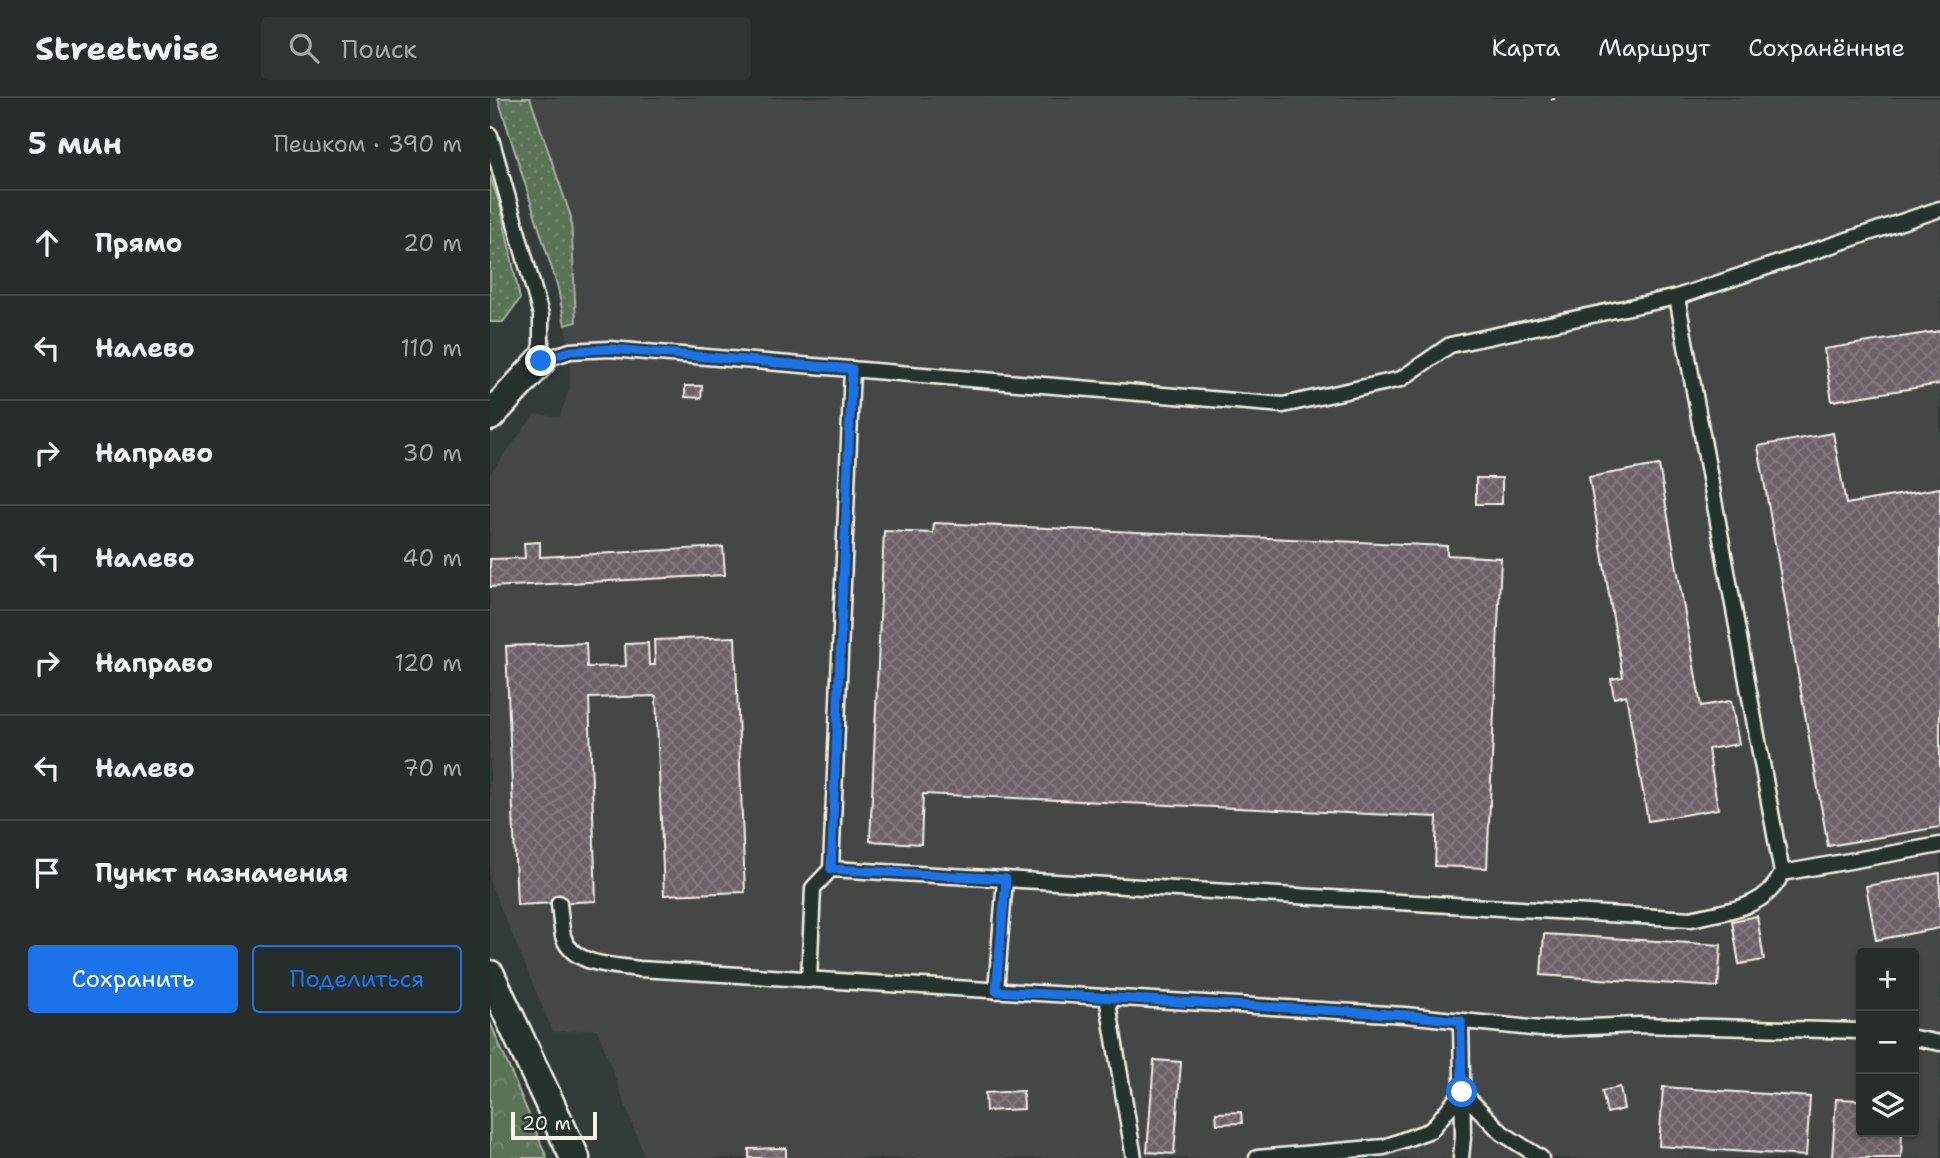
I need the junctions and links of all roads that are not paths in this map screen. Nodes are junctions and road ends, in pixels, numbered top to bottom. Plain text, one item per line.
1 (490, 135) edge
2 (1940, 209) edge
3 (1677, 297) junction
4 (541, 361) junction
5 (852, 369) junction
6 (490, 416) edge
7 (1940, 845) edge
8 (831, 869) junction
9 (1782, 873) junction
10 (1006, 879) junction
11 (559, 903) dead end
12 (490, 975) edge
13 (809, 980) junction
14 (996, 991) junction
15 (1107, 997) junction
16 (1461, 1021) junction
17 (1856, 1031) edge
18 (1919, 1039) edge
19 (1940, 1043) edge
20 (1462, 1092) junction
21 (575, 1158) edge
22 (1134, 1158) edge
23 (1257, 1158) edge
24 (1461, 1158) edge
25 (1541, 1158) edge

1 - 4 lane
2 - 3 lane
3 - 5 lane
3 - 9 lane
4 - 5 lane
4 - 6 street
5 - 8 lane
7 - 9 lane
8 - 10 lane
8 - 13 lane
9 - 10 lane
10 - 14 lane
11 - 13 lane
12 - 21 street
13 - 14 lane
14 - 15 lane
15 - 16 lane
15 - 22 lane
16 - 17 lane
16 - 20 lane
18 - 19 lane
20 - 23 lane
20 - 24 lane
20 - 25 lane

